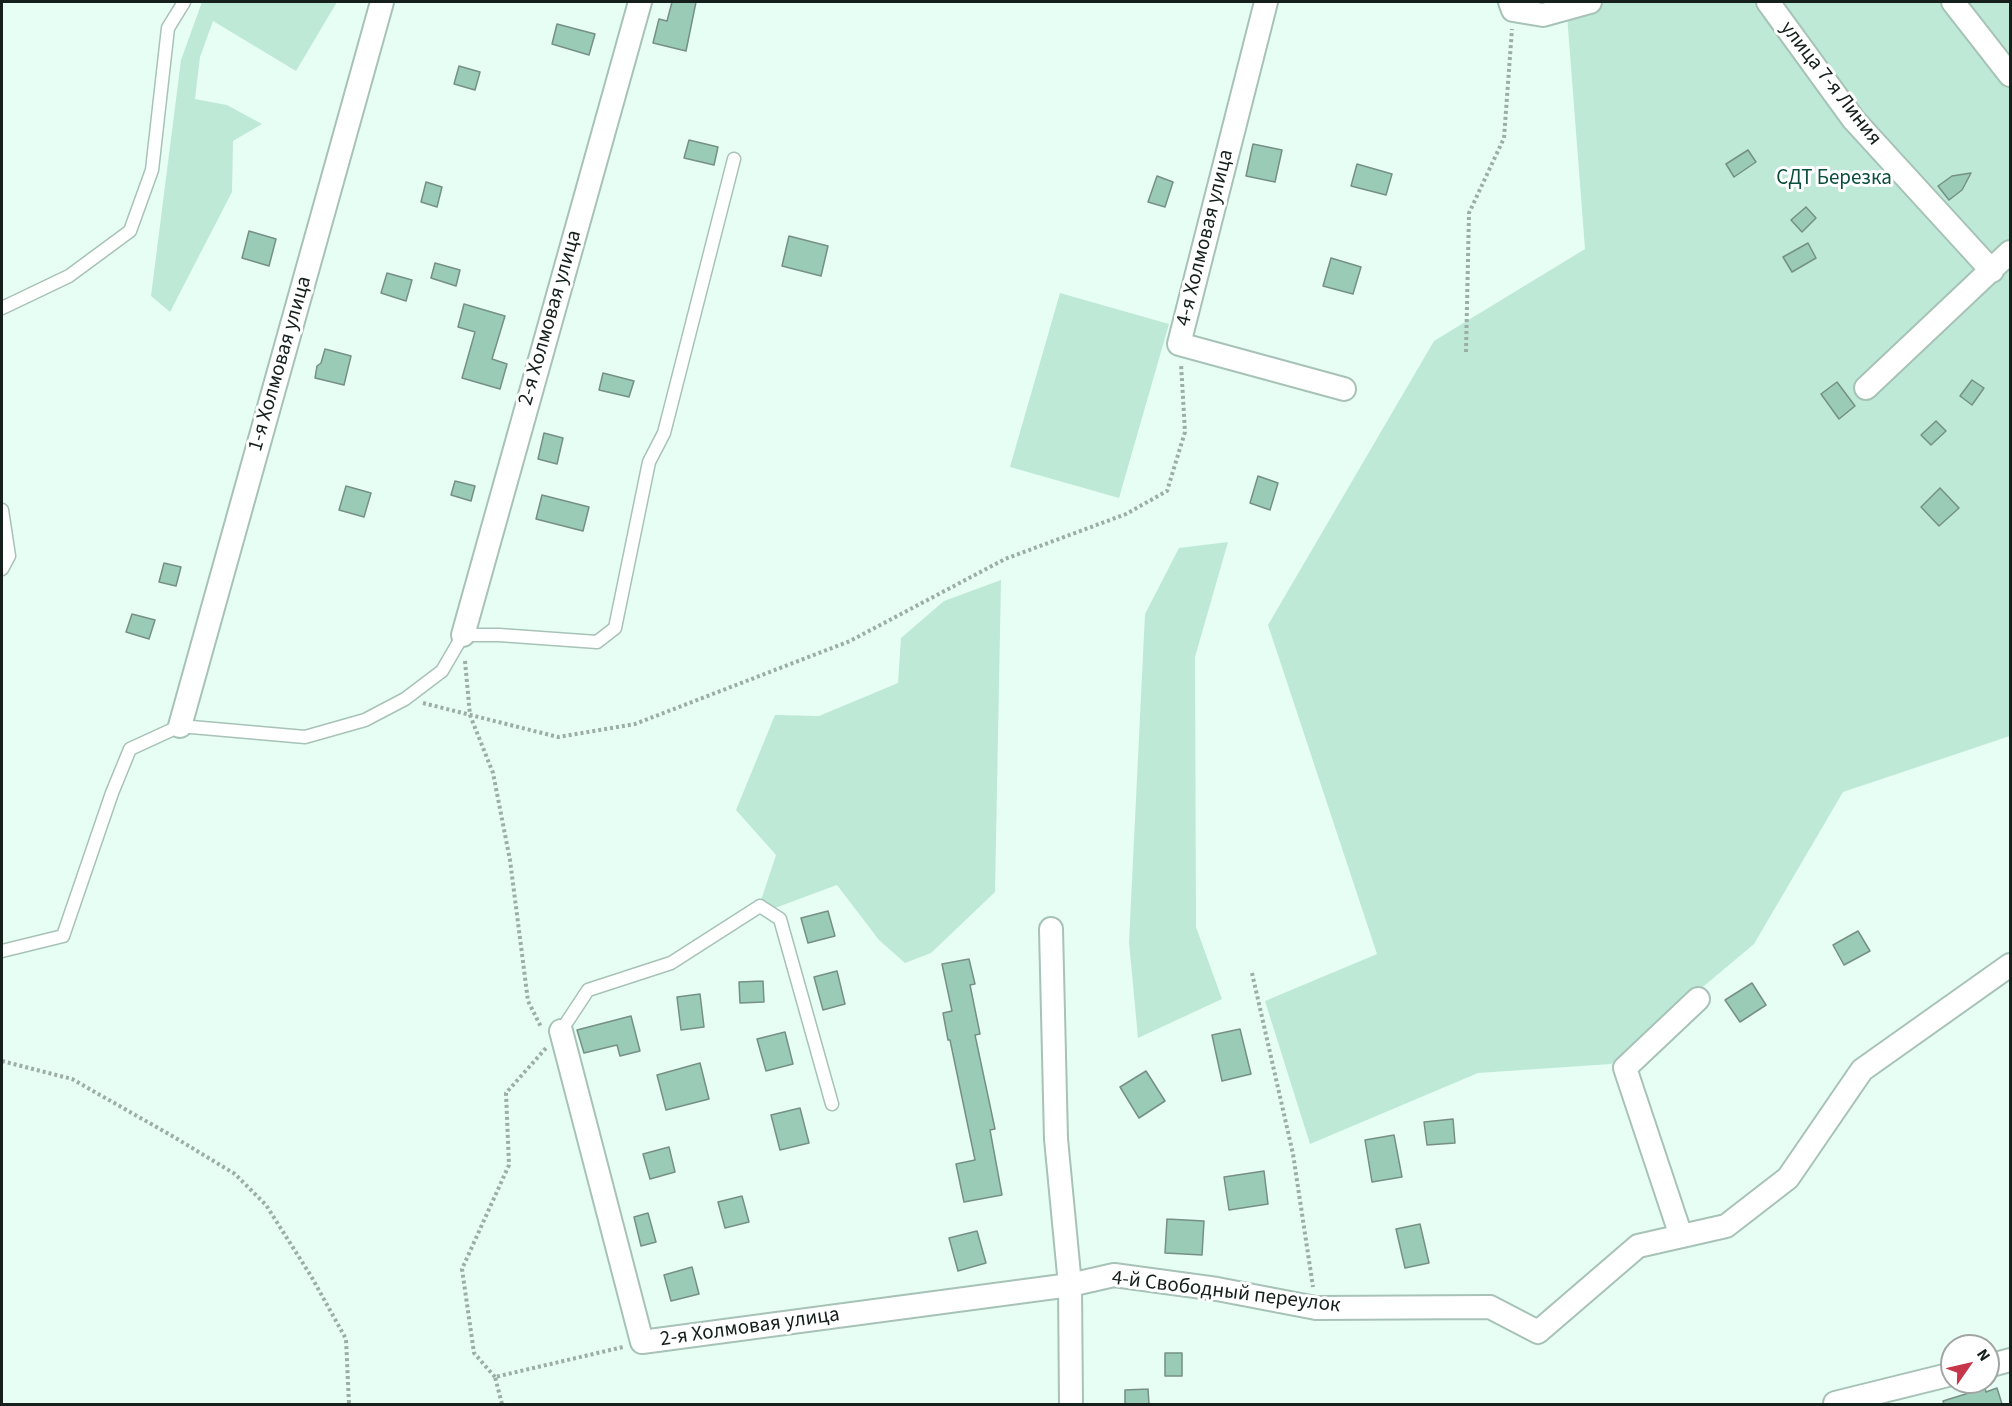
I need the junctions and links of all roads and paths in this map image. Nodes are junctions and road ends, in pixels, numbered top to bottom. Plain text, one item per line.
1 (184, 2) edge
2 (382, 2) edge
3 (640, 2) edge
4 (1266, 2) edge
5 (1590, 2) edge
6 (1768, 2) edge
7 (1953, 2) edge
8 (1511, 6) edge
9 (2010, 75) edge
10 (734, 159) dead end
11 (2010, 252) edge
12 (1992, 271) junction
13 (2, 308) edge
14 (1179, 344) junction
15 (1466, 352) dead end
16 (1866, 388) dead end
17 (1344, 389) dead end
18 (2, 510) edge
19 (2, 569) edge
20 (463, 635) junction
21 (405, 699) junction
22 (470, 715) junction
23 (180, 726) junction
24 (1051, 929) dead end
25 (2, 951) edge
26 (2010, 965) edge
27 (1252, 973) dead end
28 (1698, 999) dead end
29 (555, 1037) junction
30 (2, 1061) edge
31 (832, 1104) dead end
32 (1681, 1236) junction
33 (1070, 1285) junction
34 (1316, 1308) junction
35 (642, 1342) junction
36 (495, 1377) junction
37 (1940, 1377) edge
38 (349, 1404) edge
39 (502, 1404) edge
40 (1071, 1404) edge
41 (1835, 1404) edge

1 - 13 lane
2 - 23 street, 1-я Холмовая улица
3 - 20 street, 2-я Холмовая улица
4 - 14 street, 4-я Холмовая улица
5 - 8 street
6 - 12 street, улица 7-я Линия
7 - 9 street
8 - 15 path
10 - 20 lane
11 - 12 street
12 - 16 street
14 - 17 street, 4-я Холмовая улица
14 - 22 path
18 - 19 lane
20 - 21 lane
20 - 22 path
21 - 22 path
21 - 23 lane
22 - 29 path
23 - 25 lane
24 - 33 street
26 - 32 street
27 - 34 path
28 - 32 street
29 - 31 lane
29 - 35 street, 2-я Холмовая улица
29 - 36 path
30 - 38 path
32 - 34 street, 4-й Свободный переулок
33 - 34 street, 4-й Свободный переулок
33 - 35 street, 2-я Холмовая улица
33 - 40 street
35 - 36 path
36 - 39 path
37 - 41 street

